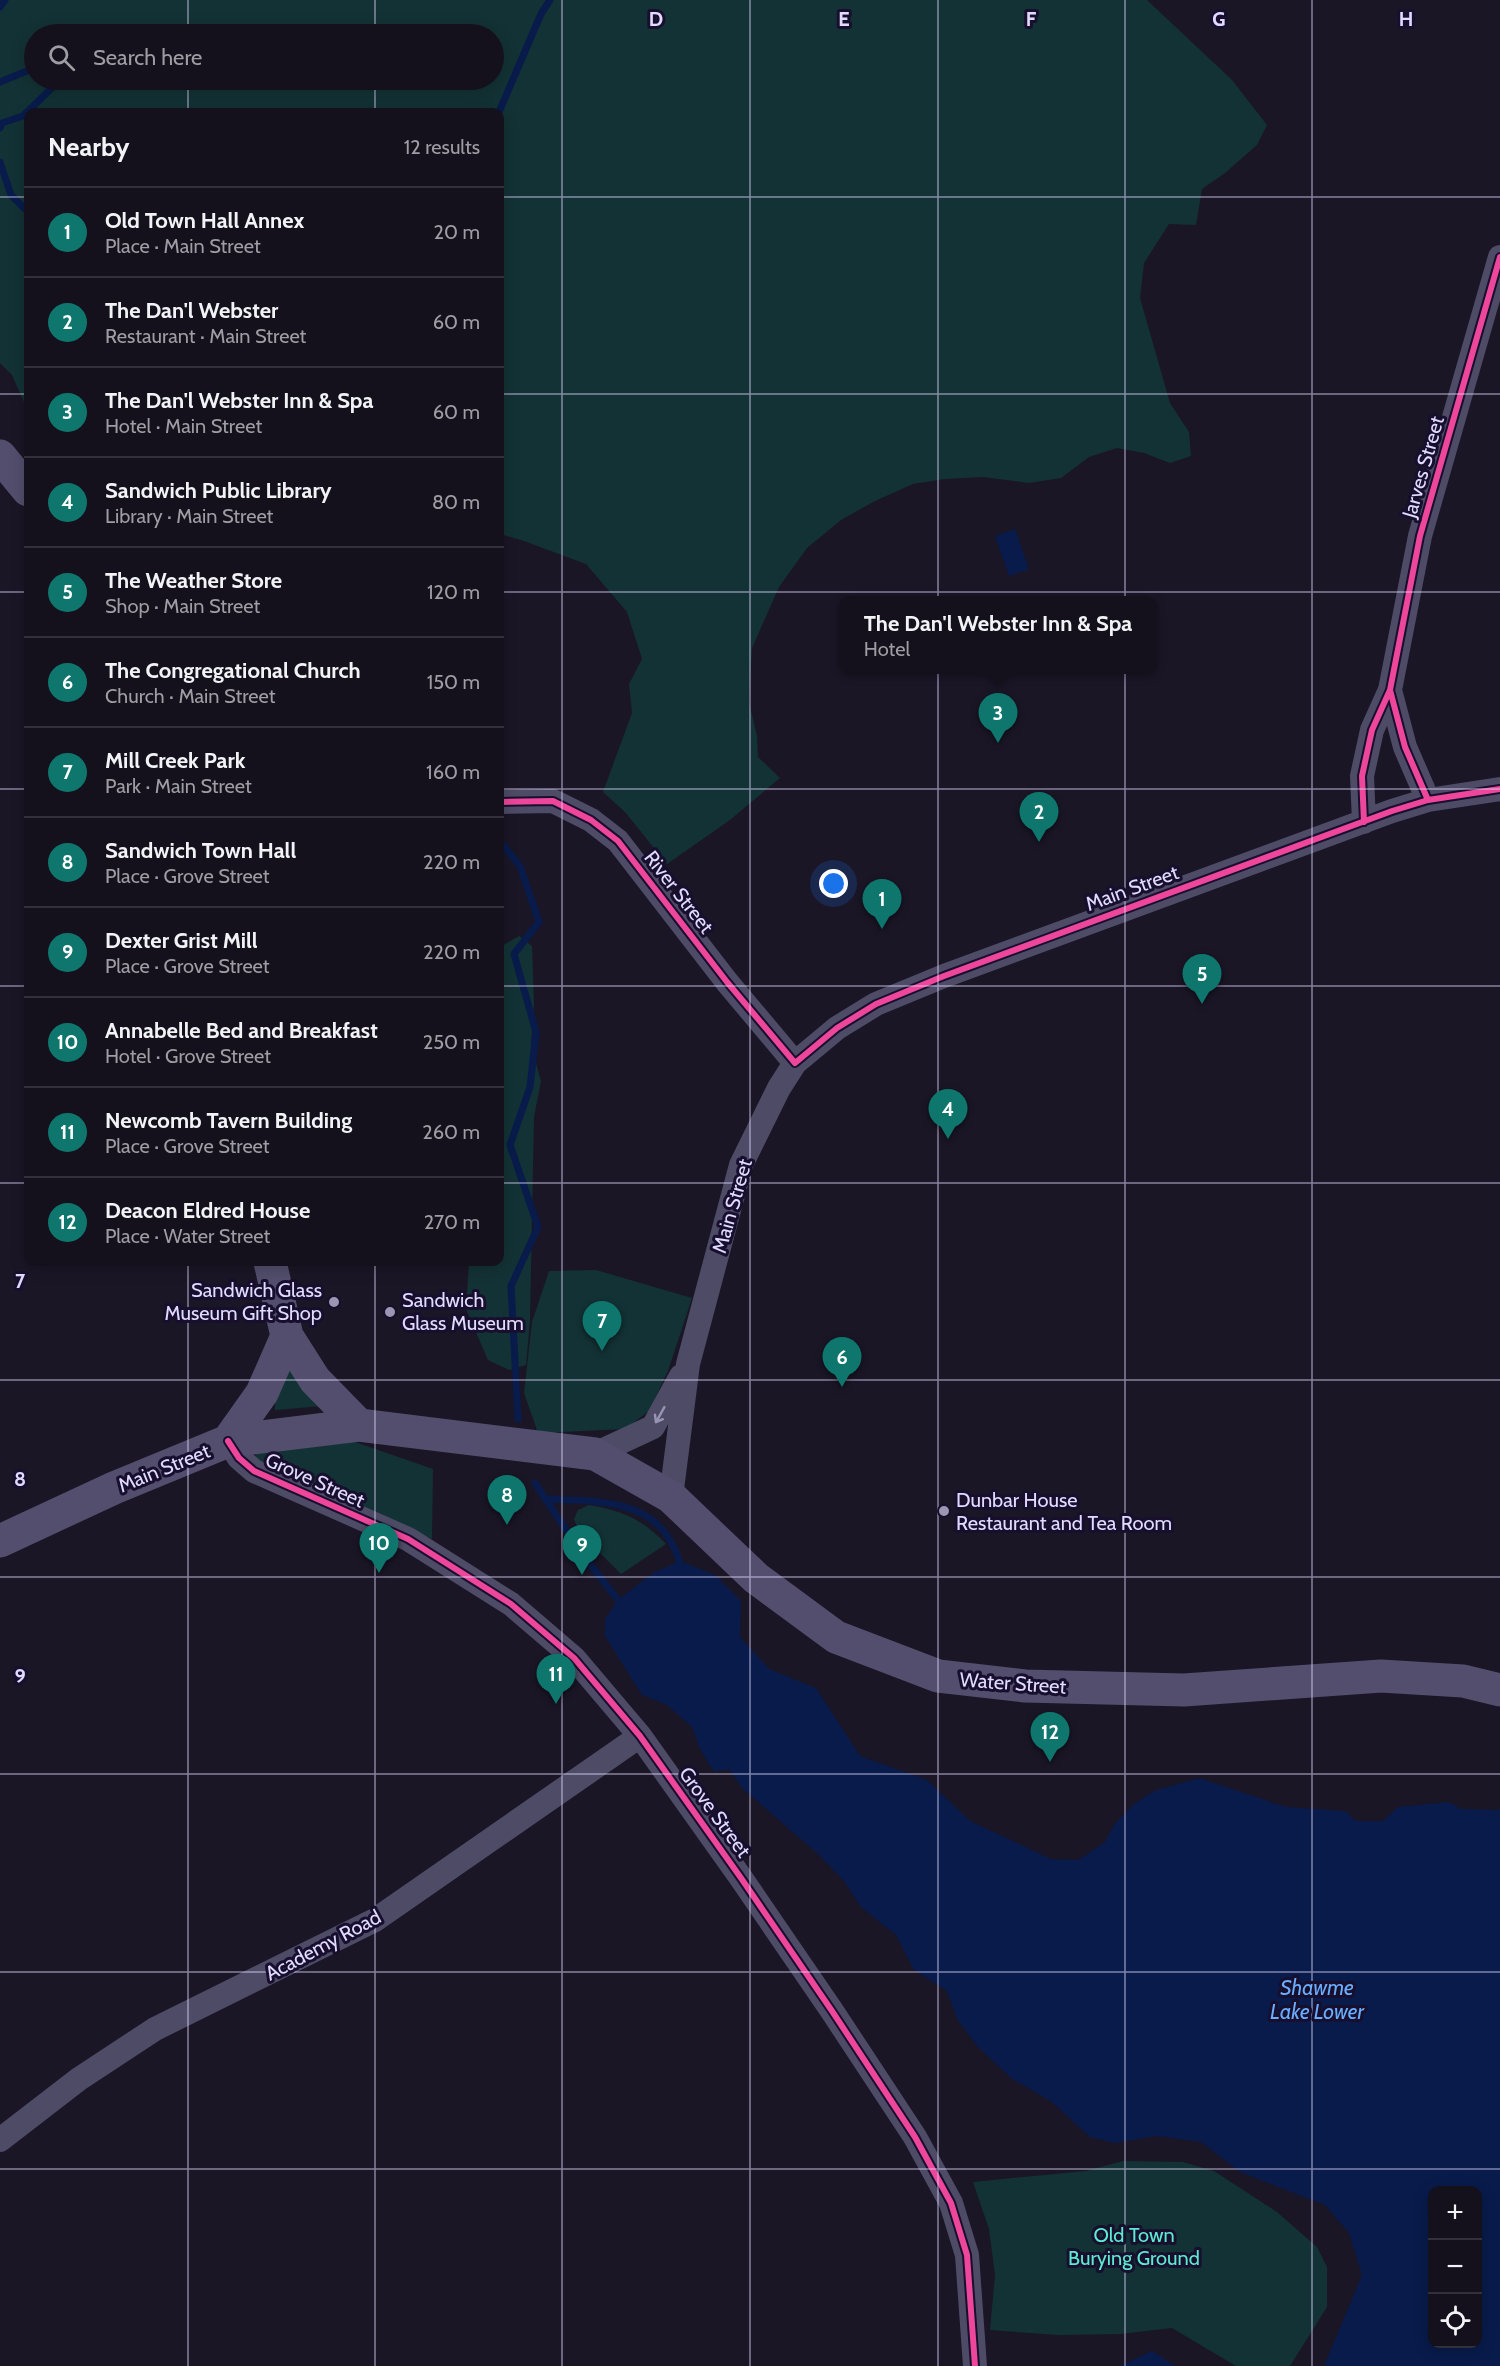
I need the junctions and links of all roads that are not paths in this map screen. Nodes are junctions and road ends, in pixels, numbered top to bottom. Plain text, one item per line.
1 (1500, 257) edge
2 (0, 456) edge
3 (24, 485) edge
4 (1390, 690) junction
5 (1500, 789) edge
6 (1428, 800) junction
7 (504, 802) edge
8 (1364, 822) junction
9 (795, 1064) junction
10 (271, 1266) edge
11 (287, 1336) junction
12 (688, 1364) junction
13 (359, 1425) junction
14 (228, 1442) junction
15 (595, 1454) junction
16 (671, 1497) junction
17 (0, 1541) edge
18 (1500, 1690) edge
19 (640, 1736) junction
20 (0, 2140) edge
21 (975, 2366) edge

1 - 4 street, Jarves Street
2 - 3 main road
4 - 6 street, Jarves Street
4 - 8 street, Jarves Street
5 - 6 street, Main Street
6 - 8 street, Main Street
7 - 9 street, River Street
8 - 9 street, Main Street
9 - 12 street, Main Street
10 - 11 main road
11 - 13 main road
11 - 14 main road
12 -> 15 street, Main Street
12 - 16 street, Main Street
13 - 14 main road, Main Street
13 - 15 main road, Main Street
14 - 17 main road, Main Street
14 - 19 street, Grove Street
15 - 16 main road, Water Street
16 - 18 main road, Water Street
19 - 20 street, Academy Road
19 - 21 street, Grove Street

